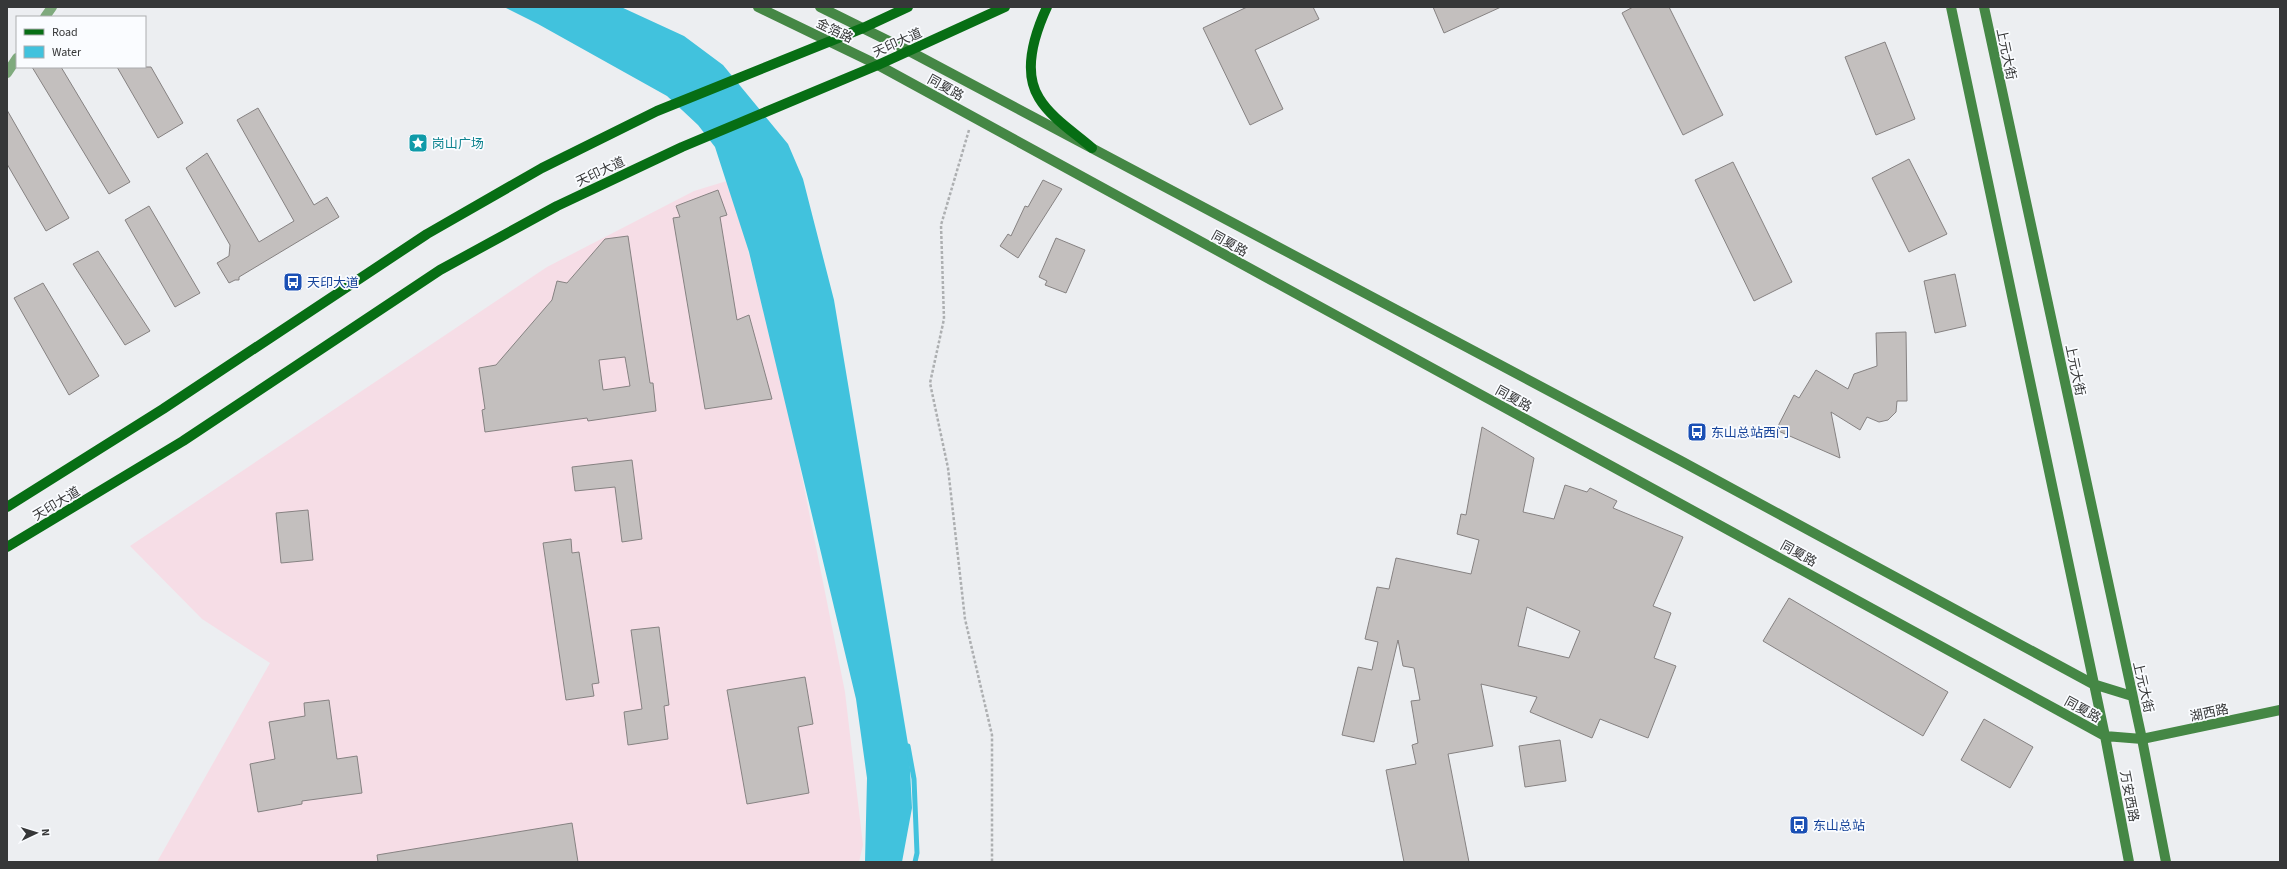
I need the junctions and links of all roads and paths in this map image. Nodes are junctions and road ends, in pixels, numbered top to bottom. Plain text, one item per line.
1 (52, 7) edge
2 (758, 7) edge
3 (820, 7) edge
4 (908, 7) edge
5 (1005, 7) edge
6 (1047, 7) edge
7 (1951, 7) edge
8 (1984, 7) edge
9 (46, 16) edge
10 (863, 28) junction
11 (829, 42) junction
12 (909, 51) junction
13 (16, 60) edge
14 (878, 65) junction
15 (7, 73) edge
16 (973, 117) junction
17 (1092, 148) junction
18 (7, 507) edge
19 (7, 547) edge
20 (2093, 684) junction
21 (2132, 696) junction
22 (2280, 710) edge
23 (2105, 736) junction
24 (2142, 739) junction
25 (992, 862) edge
26 (2129, 862) edge
27 (2166, 862) edge

1 - 9 street
2 - 11 main road, 金箔路
3 - 10 main road, 金箔路
4 - 10 main road, 天印大道
5 - 12 main road, 天印大道
6 - 17 main road
7 - 20 main road
8 - 21 main road, 上元大街
10 - 11 main road, 天印大道
10 - 12 main road, 同夏路
11 - 14 main road, 金箔路
11 - 18 main road, 天印大道
12 - 14 main road, 天印大道
12 - 17 main road, 同夏路
13 - 15 street
14 - 16 main road, 同夏路
14 - 19 main road, 天印大道
16 - 23 main road, 同夏路
16 - 25 path
17 - 20 main road, 同夏路
20 - 21 main road, 同夏路
20 - 23 main road
21 - 24 main road, 上元大街
22 - 24 main road, 湖西路
23 - 24 main road, 同夏路
23 - 26 main road, 万安西路
24 - 27 main road, 万安西路

